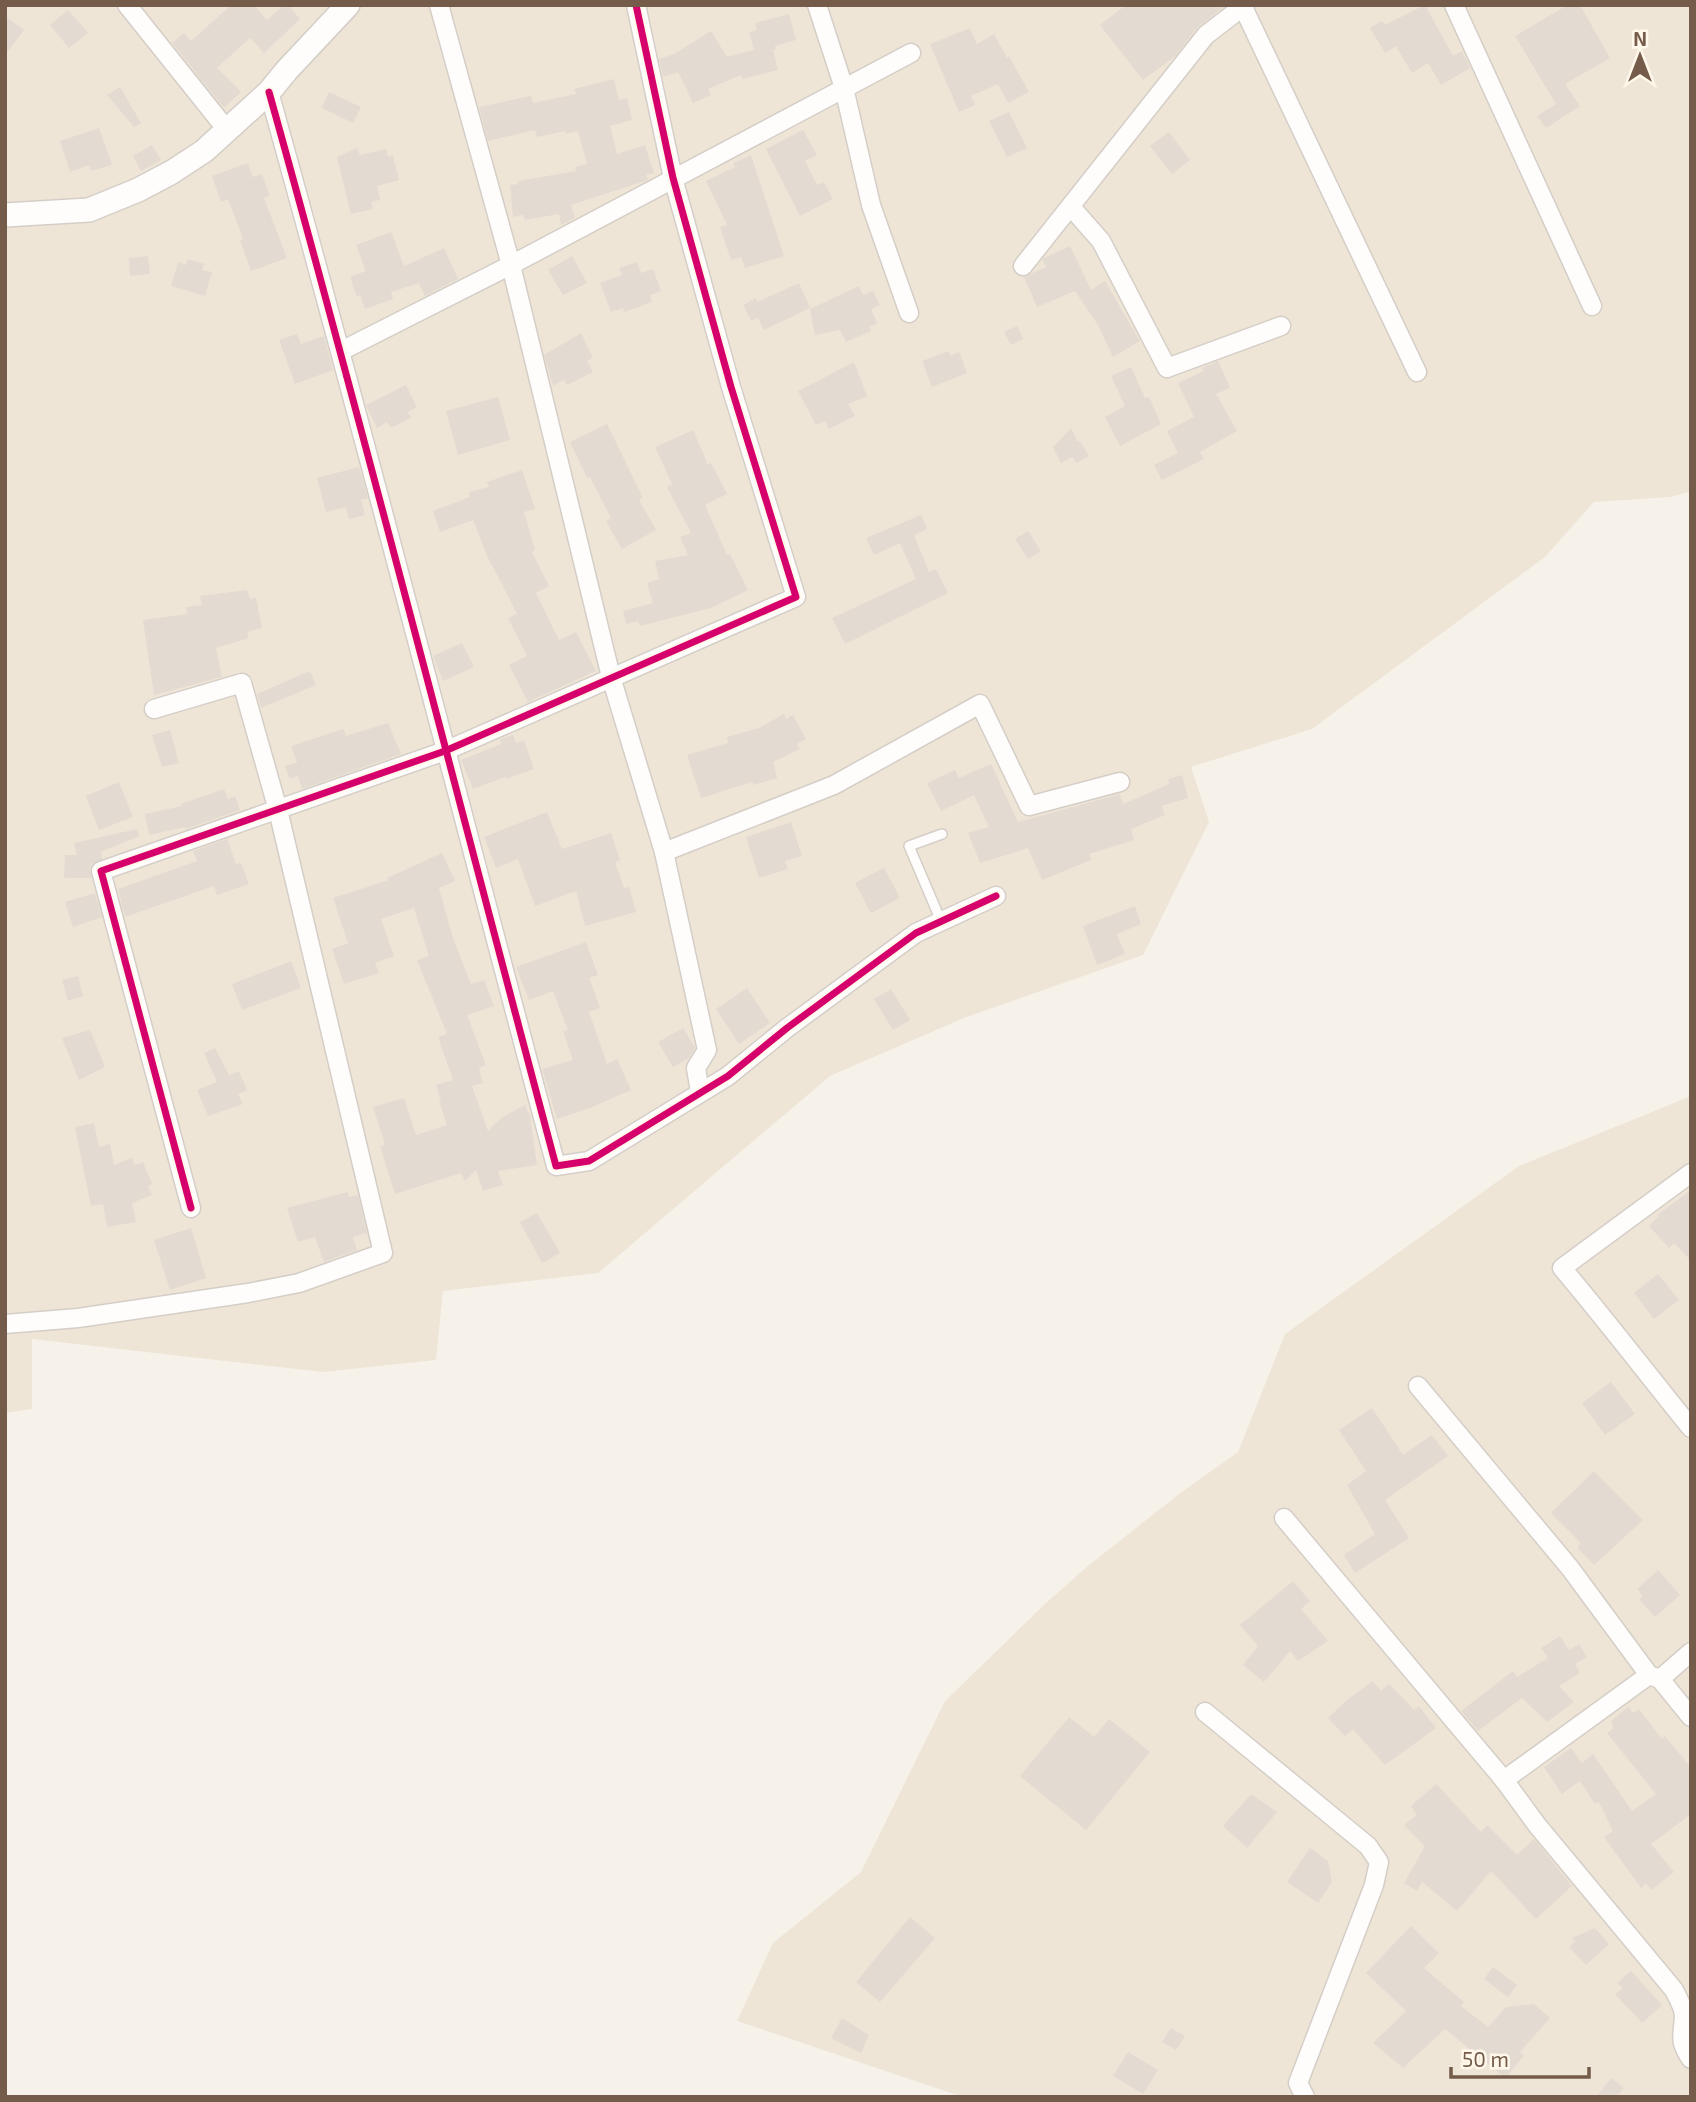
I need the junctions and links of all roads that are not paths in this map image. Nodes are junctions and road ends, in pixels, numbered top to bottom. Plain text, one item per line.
1 (127, 5) edge
2 (348, 5) edge
3 (439, 5) edge
4 (636, 5) edge
5 (817, 5) edge
6 (1454, 5) edge
7 (1244, 6) edge
8 (911, 53) dead end
9 (844, 88) junction
10 (269, 92) junction
11 (227, 130) junction
12 (673, 178) junction
13 (1071, 207) junction
14 (5, 215) edge
15 (511, 265) junction
16 (1023, 266) dead end
17 (1592, 306) dead end
18 (909, 313) dead end
19 (1281, 326) dead end
20 (341, 351) junction
21 (1417, 372) dead end
22 (611, 677) junction
23 (154, 709) dead end
24 (444, 751) junction
25 (1120, 782) dead end
26 (278, 810) junction
27 (942, 834) dead end
28 (664, 852) junction
29 (996, 896) dead end
30 (941, 921) junction
31 (700, 1092) junction
32 (1691, 1173) edge
33 (191, 1208) dead end
34 (5, 1324) edge
35 (1418, 1386) dead end
36 (1691, 1428) edge
37 (1284, 1518) dead end
38 (1691, 1652) edge
39 (1655, 1677) junction
40 (1205, 1712) dead end
41 (1691, 1717) edge
42 (1504, 1780) junction
43 (1691, 2059) edge
44 (1305, 2097) edge

1 - 11 street
2 - 10 street
3 - 15 street
4 - 12 street
5 - 9 street
6 - 17 street
7 - 13 street
7 - 21 street
8 - 9 street
9 - 12 street
9 - 18 street
10 - 11 street
10 - 20 street
11 - 14 street
12 - 15 street
12 - 22 street
13 - 16 street
13 - 19 street
15 - 20 street
15 - 22 street
20 - 24 street
22 - 24 street
22 - 28 street
23 - 26 street
24 - 26 street
24 - 31 street
25 - 28 street
26 - 33 street
26 - 34 street
27 - 30 lane
28 - 31 street
29 - 30 street
30 - 31 street
32 - 36 street
35 - 39 street
37 - 42 street
38 - 39 street
39 - 41 street
39 - 42 street
40 - 44 street
42 - 43 street

